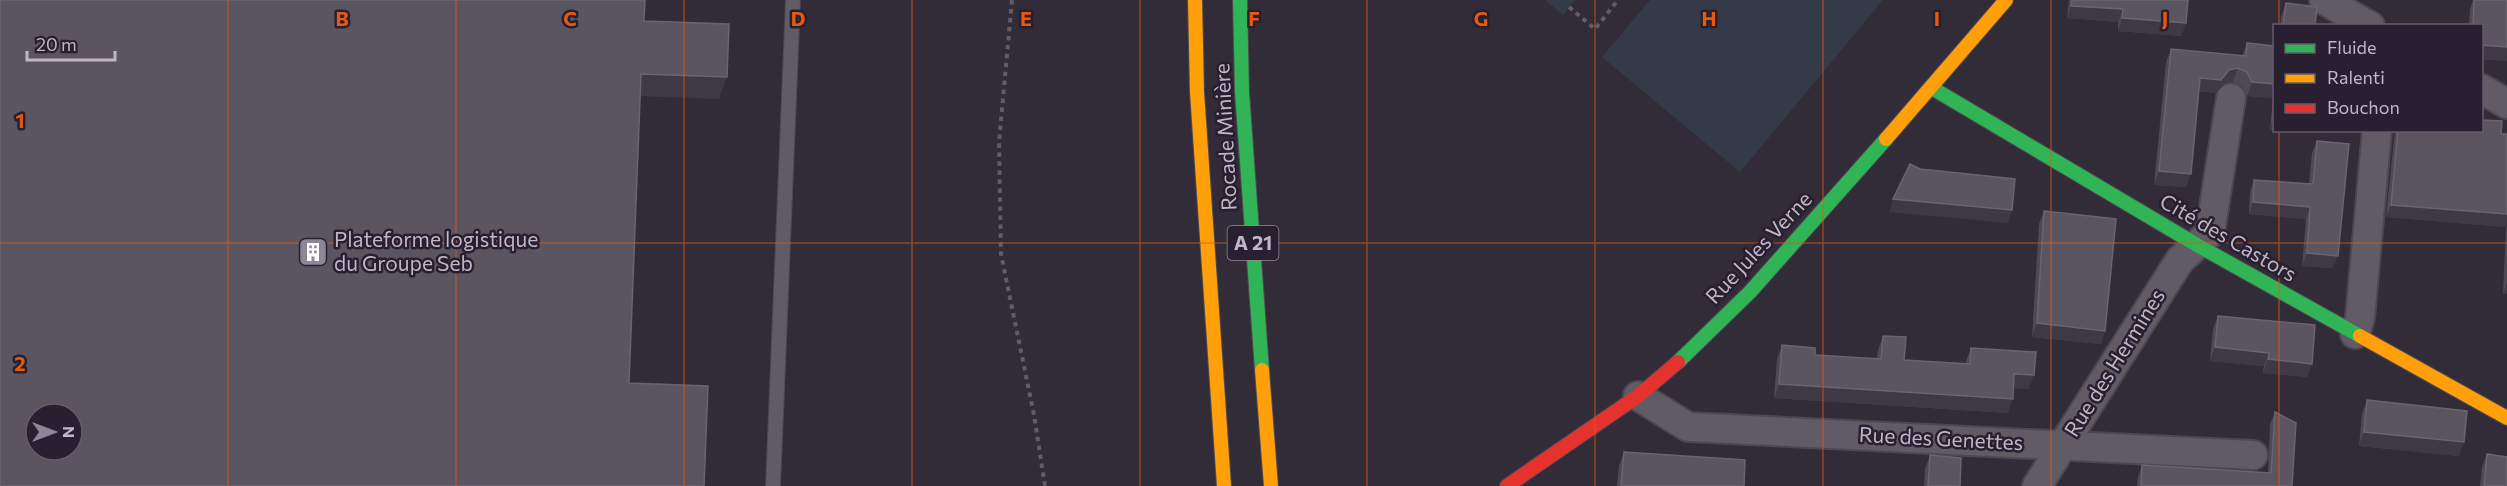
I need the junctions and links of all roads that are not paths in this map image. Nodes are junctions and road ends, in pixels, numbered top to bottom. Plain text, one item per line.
1 (793, 0) edge
2 (1196, 0) edge
3 (1240, 0) edge
4 (2006, 0) edge
5 (2324, 0) edge
6 (2366, 24) edge
7 (1932, 88) junction
8 (2483, 90) edge
9 (2231, 98) dead end
10 (2507, 104) edge
11 (2377, 132) edge
12 (2197, 245) junction
13 (2355, 334) junction
14 (1638, 396) junction
15 (2507, 418) edge
16 (2063, 445) junction
17 (2253, 455) dead end
18 (773, 486) edge
19 (1224, 486) edge
20 (1271, 486) edge
21 (1507, 486) edge
22 (2037, 486) edge

1 - 18 lane
2 - 19 main road, Rocade Minière / A 21
3 - 20 main road, Rocade Minière / A 21
4 - 7 main road, Rue Jules Verne
5 - 6 street
7 - 12 main road, Cité des Castors
7 - 14 main road, Rue Jules Verne
8 - 10 street
9 - 12 street, Rue des Hermines
11 - 13 street
12 - 13 main road, Cité des Castors
12 - 16 street, Rue des Hermines
13 - 15 main road, Cité des Castors
14 - 16 street, Rue des Genettes
14 - 21 main road, Rue Jules Verne
16 - 17 street, Rue des Genettes
16 - 22 street, Rue des Hermines

